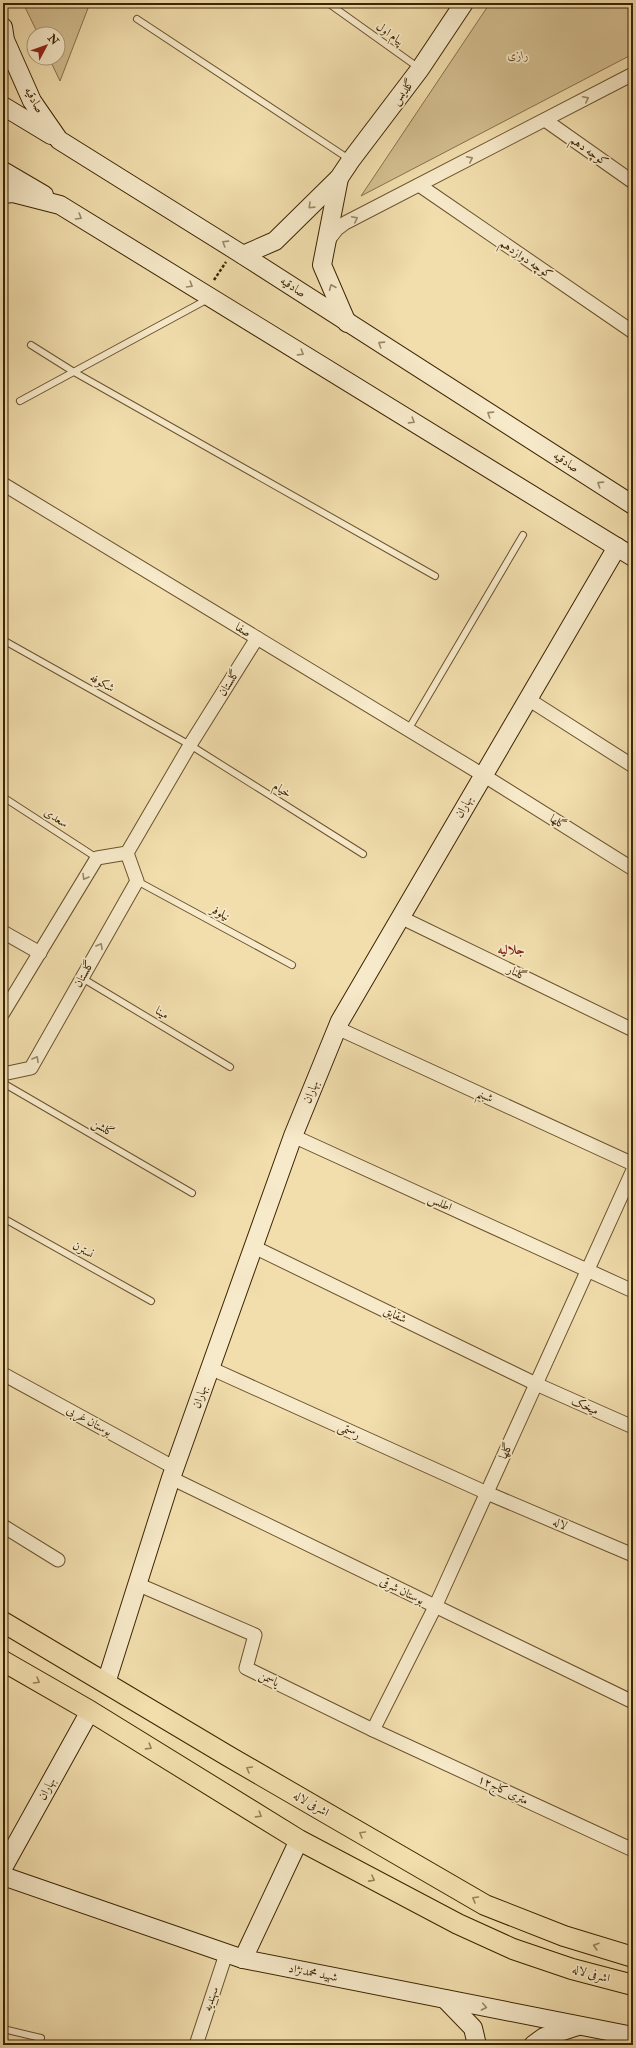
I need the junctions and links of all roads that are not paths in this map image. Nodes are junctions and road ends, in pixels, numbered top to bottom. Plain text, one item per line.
1 (328, 3) edge
2 (464, 3) edge
3 (137, 18) dead end
4 (3, 27) edge
5 (420, 68) junction
6 (633, 74) edge
7 (3, 106) edge
8 (3, 119) edge
9 (27, 120) junction
10 (545, 120) junction
11 (59, 140) junction
12 (351, 160) junction
13 (3, 171) edge
14 (339, 178) junction
15 (633, 182) edge
16 (419, 185) junction
17 (3, 194) edge
18 (60, 205) junction
19 (326, 244) junction
20 (239, 252) junction
21 (208, 296) junction
22 (347, 323) junction
23 (633, 332) edge
24 (31, 345) dead end
25 (74, 372) junction
26 (20, 401) dead end
27 (3, 484) edge
28 (633, 505) edge
29 (523, 535) dead end
30 (617, 547) junction
31 (633, 557) edge
32 (435, 576) dead end
33 (257, 638) junction
34 (3, 640) edge
35 (528, 699) junction
36 (408, 730) junction
37 (190, 745) junction
38 (633, 766) edge
39 (483, 775) junction
40 (3, 797) edge
41 (127, 853) junction
42 (363, 854) dead end
43 (97, 858) junction
44 (633, 869) edge
45 (137, 880) junction
46 (400, 917) junction
47 (3, 932) edge
48 (40, 954) junction
49 (292, 965) dead end
50 (82, 978) junction
51 (3, 1013) edge
52 (337, 1028) junction
53 (633, 1030) edge
54 (230, 1067) dead end
55 (3, 1074) edge
56 (3, 1082) edge
57 (293, 1136) junction
58 (633, 1164) edge
59 (633, 1170) edge
60 (192, 1193) dead end
61 (3, 1218) edge
62 (254, 1247) junction
63 (588, 1270) junction
64 (633, 1291) edge
65 (152, 1301) dead end
66 (210, 1368) junction
67 (3, 1374) edge
68 (536, 1384) junction
69 (633, 1427) edge
70 (173, 1473) junction
71 (487, 1493) junction
72 (3, 1526) edge
73 (633, 1555) edge
74 (58, 1560) dead end
75 (137, 1584) junction
76 (435, 1607) junction
77 (3, 1622) edge
78 (3, 1661) edge
79 (106, 1683) junction
80 (633, 1702) edge
81 (90, 1711) junction
82 (374, 1730) junction
83 (299, 1840) junction
84 (633, 1850) edge
85 (3, 1868) edge
86 (3, 1876) edge
87 (235, 1956) junction
88 (633, 1957) edge
89 (633, 1985) edge
90 (445, 1999) junction
91 (579, 2025) junction
92 (3, 2029) edge
93 (633, 2036) edge
94 (41, 2038) dead end
95 (196, 2045) edge
96 (477, 2045) edge
97 (533, 2045) edge

1 - 5 lane, پیام اول
2 - 5 main road, گلدیس
3 - 12 lane
4 - 11 main road, صادقیه
5 - 12 main road, گلدیس
10 -> 6 street
7 - 9 main road
8 - 9 main road
9 - 11 main road
10 - 15 street, کوچه دهم
16 -> 10 street
20 -> 11 main road, صادقیه
12 - 14 main road, گلدیس
13 - 18 main road
14 - 19 main road
14 -> 20 main road
19 -> 16 street
16 - 23 street, کوچه دوازدهم
17 - 18 main road
18 -> 21 main road
22 -> 19 main road
20 - 22 main road, صادقیه
21 - 25 lane
21 -> 30 main road
28 -> 22 main road, صادقیه
24 - 25 lane
25 - 26 lane
25 - 32 lane
27 - 33 street, صفا
29 - 36 lane
30 - 31 main road
30 - 35 main road, بهاران
33 - 36 street, صفا
33 - 37 street, گلستان
34 - 37 lane, شکوفه
35 - 38 street
35 - 39 main road, بهاران
36 - 39 street, صفا
37 - 41 street, گلستان
37 - 42 lane, خیام
39 - 44 street, گلها
39 - 46 main road, بهاران
40 - 43 lane, سعدی
41 - 43 street
41 - 45 street
43 -> 48 street
45 - 49 lane, نیلوفر
50 -> 45 street, گلستان
46 - 52 main road, بهاران
46 - 53 street, گلنار
47 - 48 street
48 - 51 street
50 - 54 lane, مینا
55 -> 50 street, گلستان
52 - 57 main road, بهاران
52 - 58 street, شبنم
56 - 60 lane, گلشن
57 - 62 main road, بهاران
57 - 63 street, اطلس
59 - 63 street, گلها
61 - 65 lane, نسترن
62 - 66 main road, بهاران
62 - 68 street, شقایق
63 - 64 street, اطلس
63 - 68 street, گلها
66 - 70 main road, بهاران
66 - 71 street, رستمی
67 - 70 street, بوستان غربی
68 - 69 street, میخک
68 - 71 street, گلها
70 - 75 main road, بهاران
70 - 76 street, بوستان شرقی
71 - 73 street, لاله
71 - 76 street, گلها
72 - 74 street
75 - 79 main road, بهاران
75 - 82 street, یاسمن
76 - 80 street, بوستان شرقی
76 - 82 street, گلها
77 - 79 main road, اشرفی لاله
78 -> 81 main road, اشرفی لاله
88 -> 79 main road, اشرفی لاله
81 -> 83 main road, اشرفی لاله
81 - 85 main road, بهاران
82 - 84 street, ۱۲متری کاج
83 - 87 main road
83 -> 89 main road, اشرفی لاله
86 - 87 main road, شهید محمدنژاد
87 - 90 main road, شهید محمدنژاد
87 - 95 street, سهندیه
90 -> 91 main road, شهید محمدنژاد
90 - 96 main road
91 - 93 main road, شهید محمدنژاد
91 - 97 main road
92 - 94 lane

